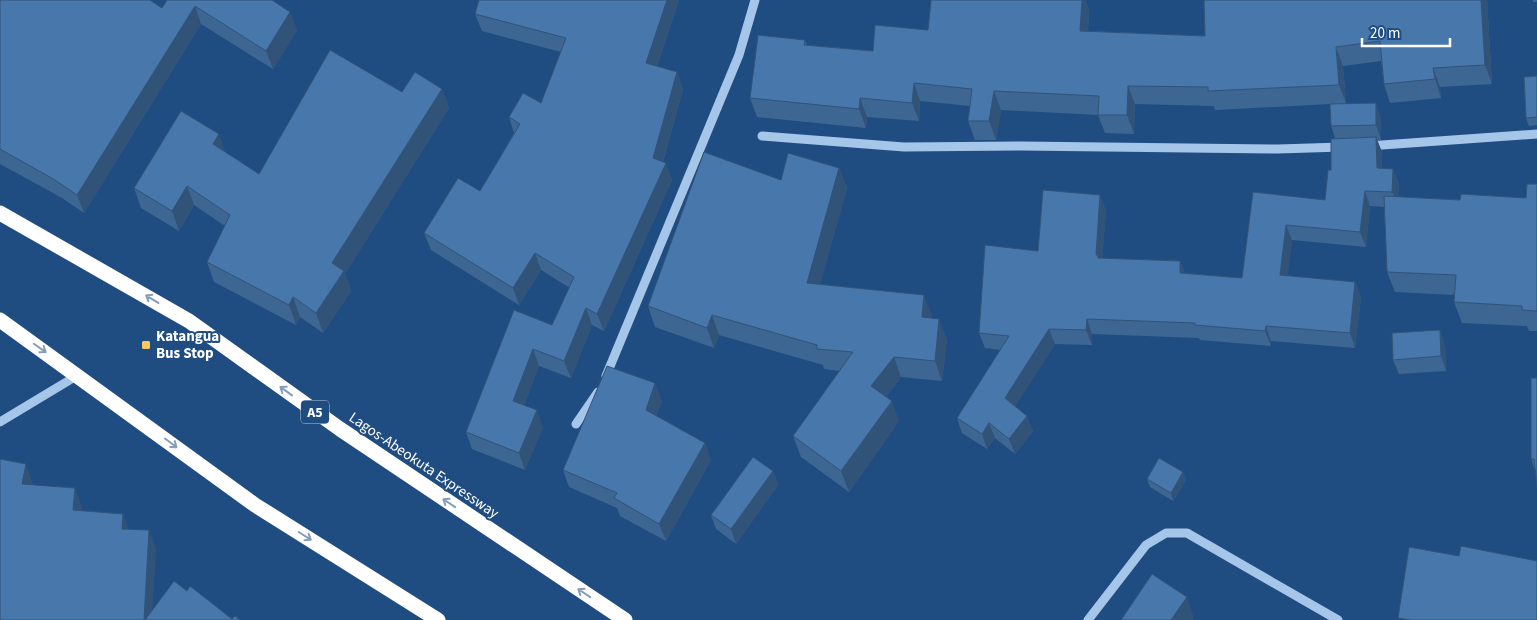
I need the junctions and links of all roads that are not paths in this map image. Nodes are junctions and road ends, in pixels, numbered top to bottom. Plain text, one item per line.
1 (755, 0) edge
2 (1537, 134) edge
3 (762, 136) dead end
4 (0, 212) edge
5 (0, 320) edge
6 (78, 374) junction
7 (0, 422) edge
8 (576, 424) dead end
9 (438, 620) edge
10 (624, 620) edge
11 (1088, 620) edge
12 (1338, 620) edge

1 - 8 street
2 - 3 street
10 -> 4 highway, Lagos-Abeokuta Expressway / A5
5 -> 6 highway
6 - 7 street
6 -> 9 highway
11 - 12 street

